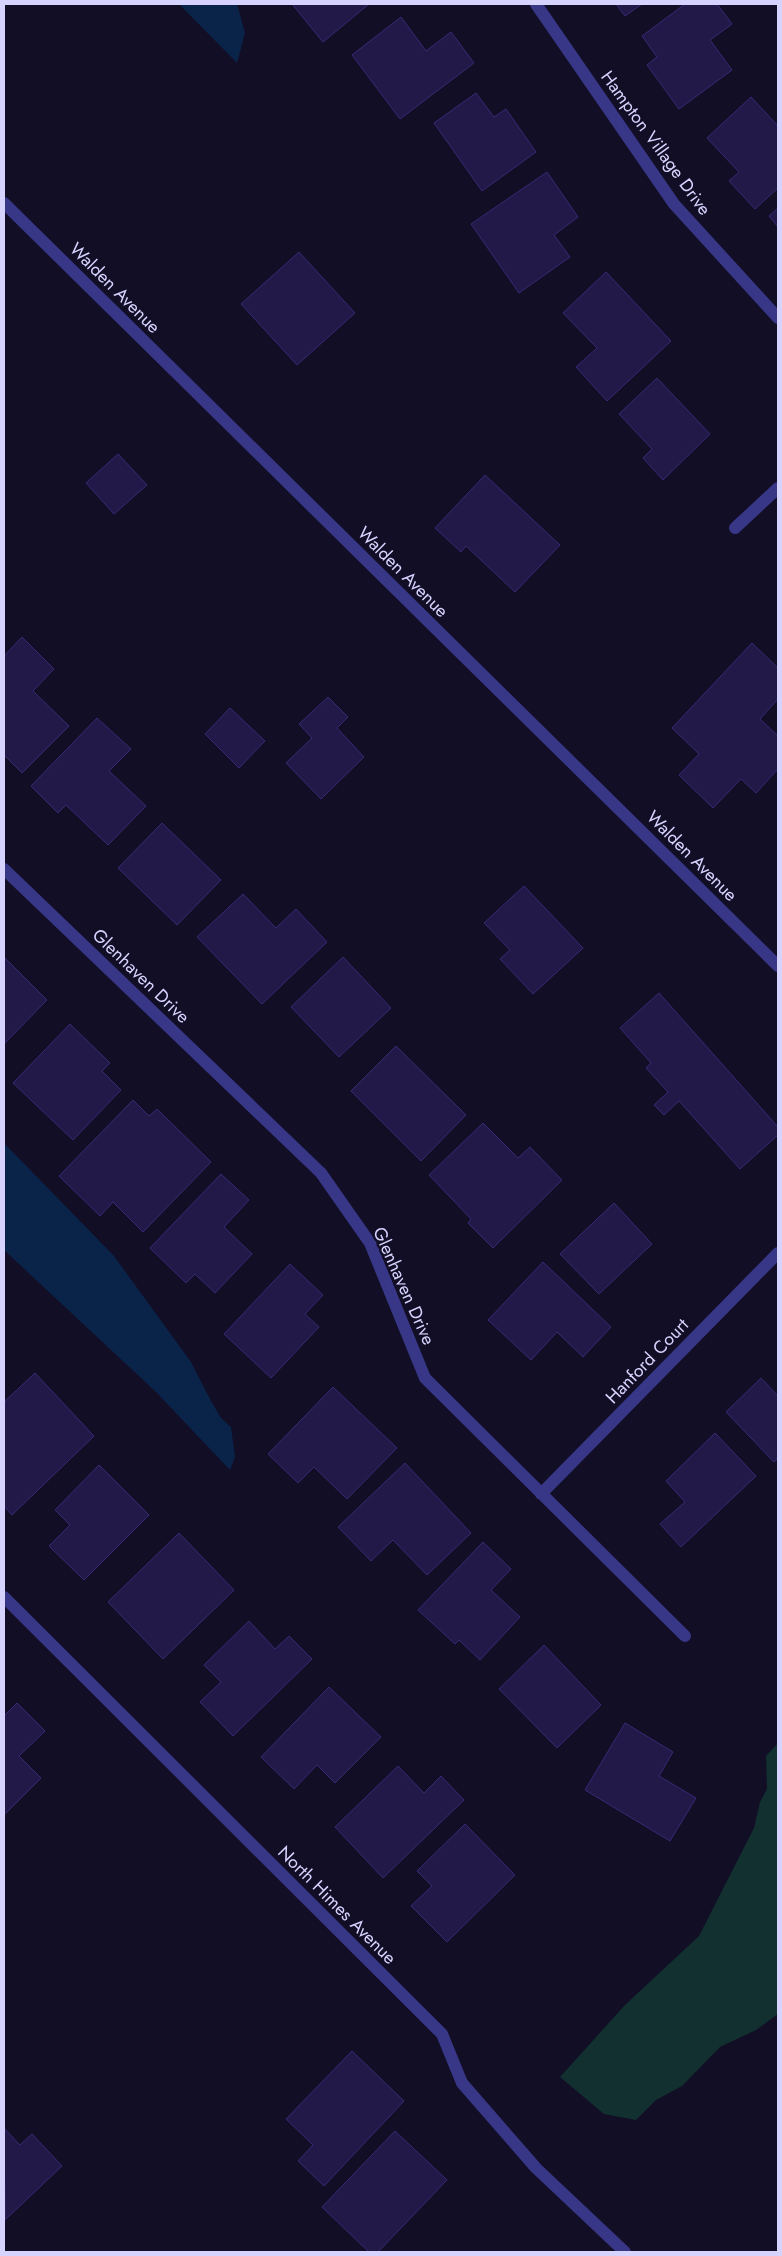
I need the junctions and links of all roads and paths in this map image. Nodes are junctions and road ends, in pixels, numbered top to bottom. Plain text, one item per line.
1 (536, 4) edge
2 (4, 203) edge
3 (778, 318) edge
4 (778, 488) edge
5 (735, 528) dead end
6 (4, 869) edge
7 (778, 966) edge
8 (778, 1253) edge
9 (542, 1494) junction
10 (4, 1597) edge
11 (685, 1636) dead end
12 (625, 2252) edge

1 - 3 street, Hampton Village Drive
2 - 7 street, Walden Avenue
4 - 5 street
6 - 9 street, Glenhaven Drive
8 - 9 street, Hanford Court
9 - 11 street, Glenhaven Drive
10 - 12 street, North Himes Avenue

